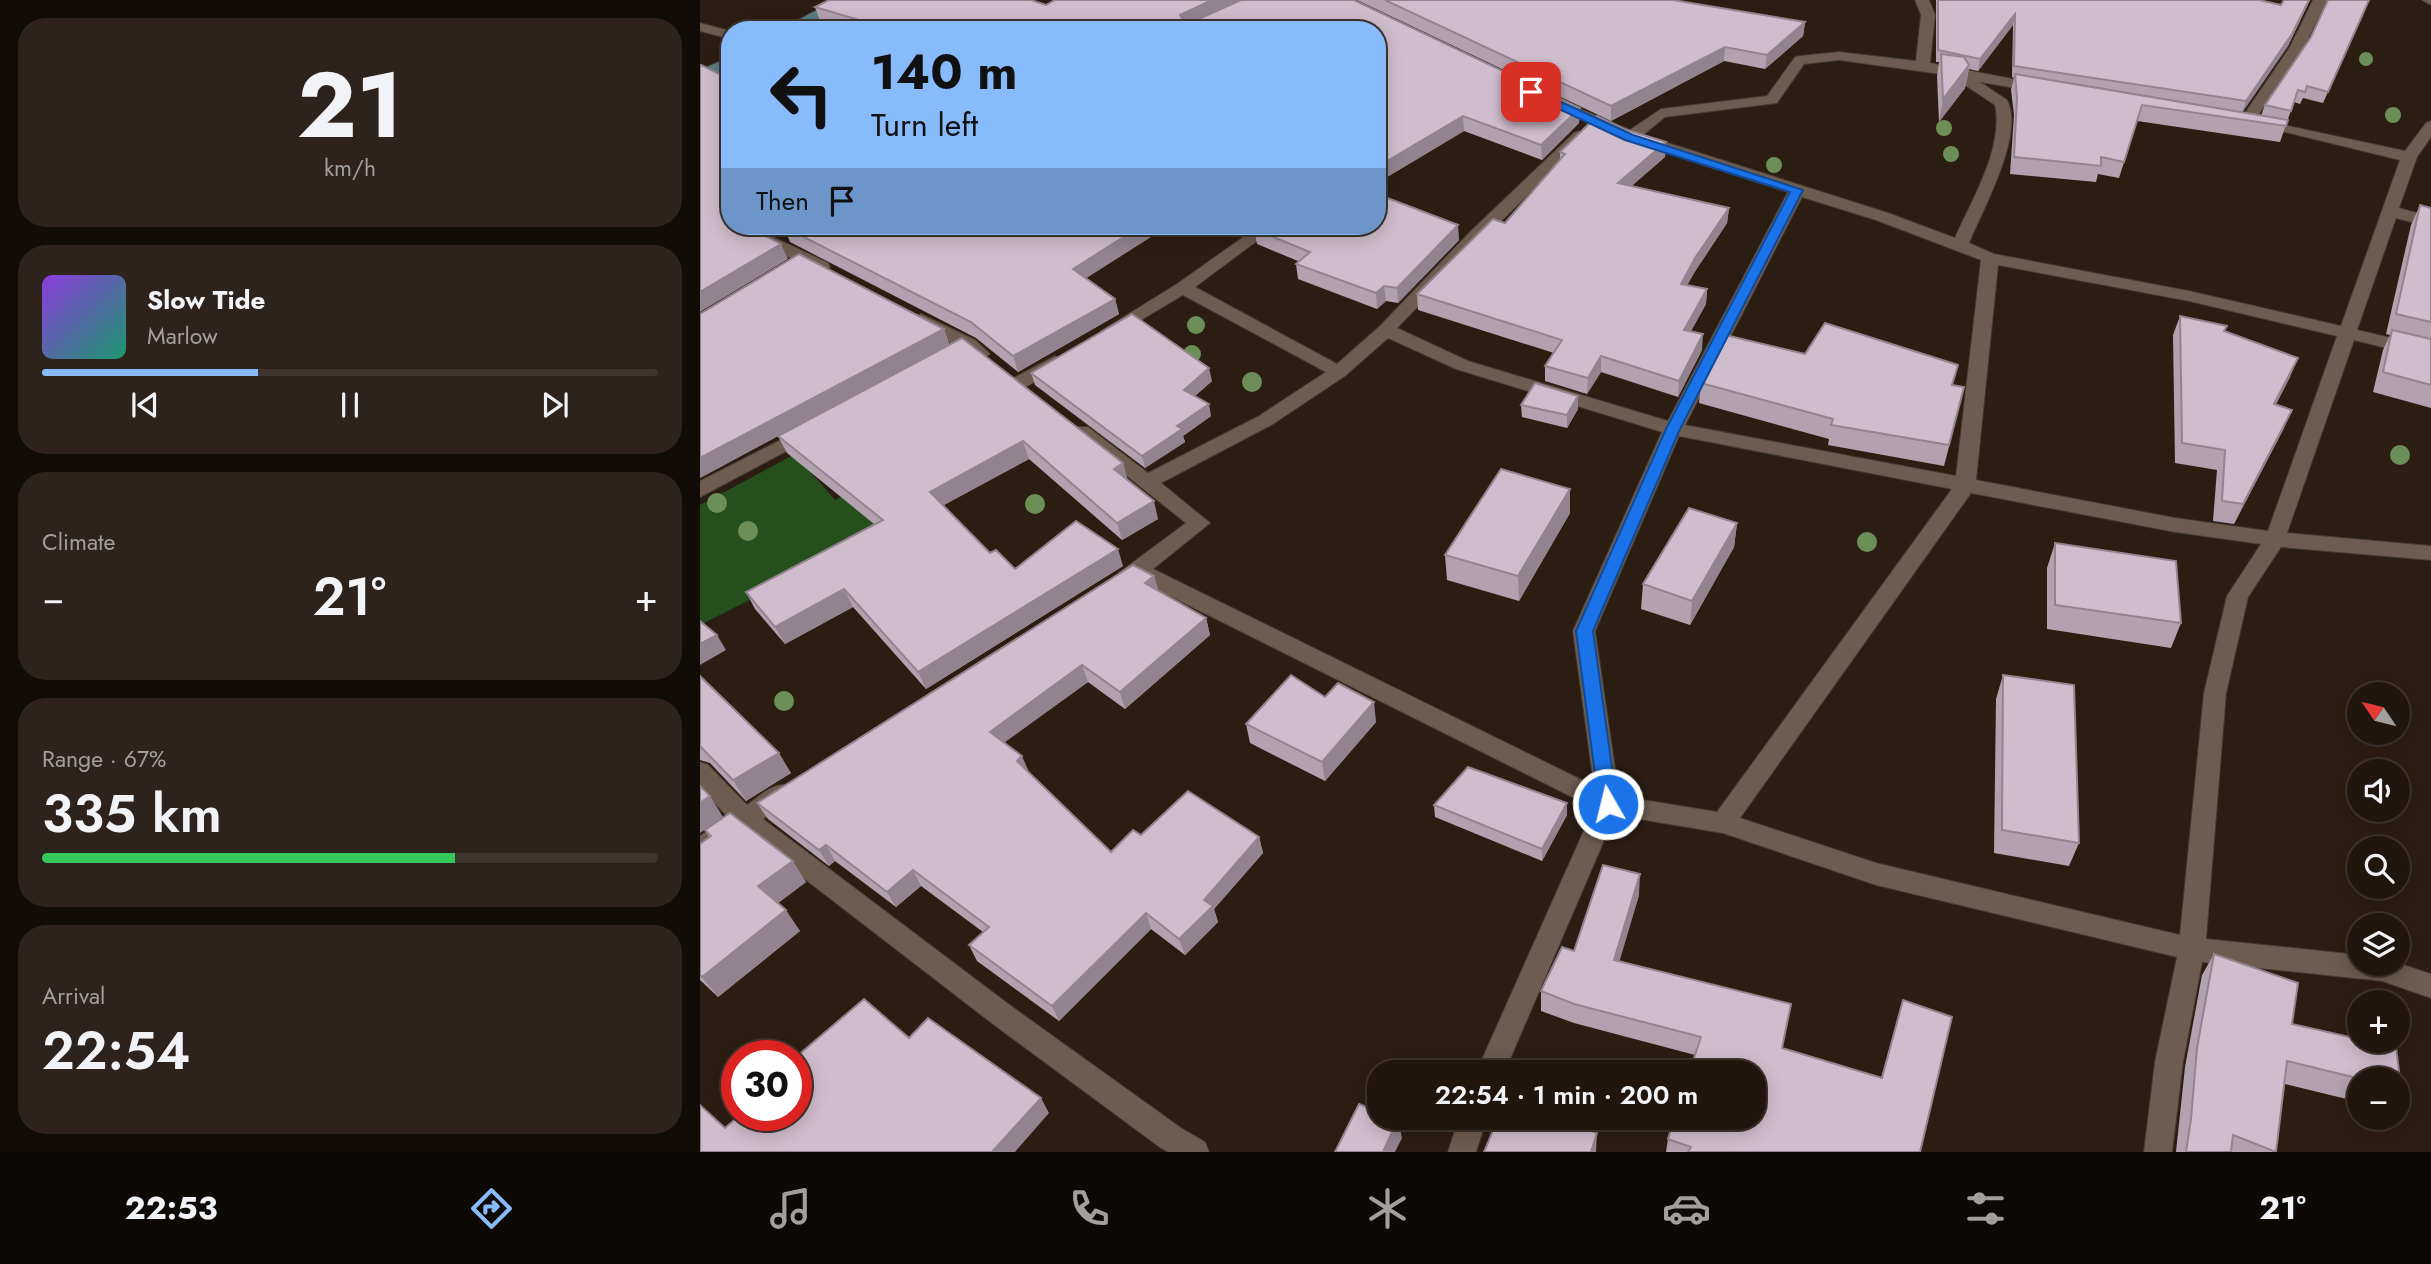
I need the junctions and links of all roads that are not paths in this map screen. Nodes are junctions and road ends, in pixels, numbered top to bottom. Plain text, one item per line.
1 (847, 0) edge
2 (2320, 0) edge
3 (1919, 1) edge
4 (807, 21) edge
5 (700, 27) edge
6 (721, 33) edge
7 (721, 66) edge
8 (1924, 66) junction
9 (1951, 69) junction
10 (700, 76) edge
11 (2049, 89) edge
12 (1535, 94) edge
13 (2207, 114) edge
14 (2247, 121) junction
15 (1594, 122) junction
16 (2431, 126) edge
17 (1629, 138) junction
18 (2409, 157) junction
19 (1797, 190) junction
20 (2390, 211) junction
21 (2431, 222) edge
22 (785, 235) edge
23 (1257, 235) edge
24 (1960, 245) junction
25 (806, 258) junction
26 (1990, 258) junction
27 (783, 273) edge
28 (841, 277) edge
29 (1183, 288) junction
30 (899, 307) edge
31 (1386, 330) junction
32 (2347, 333) junction
33 (1090, 342) edge
34 (969, 344) junction
35 (2431, 353) edge
36 (1065, 356) edge
37 (947, 357) edge
38 (1339, 372) junction
39 (1061, 417) edge
40 (828, 421) edge
41 (1673, 429) junction
42 (1148, 481) junction
43 (1965, 486) junction
44 (700, 490) edge
45 (2275, 539) junction
46 (2431, 553) edge
47 (1137, 570) junction
48 (1103, 592) edge
49 (700, 772) edge
50 (802, 781) edge
51 (1608, 804) junction
52 (744, 818) junction
53 (1723, 823) junction
54 (700, 849) edge
55 (2192, 948) junction
56 (2431, 986) edge
57 (1496, 1060) edge
58 (1469, 1130) edge
59 (1195, 1152) edge
60 (1462, 1152) edge
61 (2158, 1152) edge

1 - 4 street
2 - 14 street
3 - 8 street
5 - 6 street
7 - 10 street
8 - 9 street
8 - 17 street
9 - 11 street
9 - 24 street
12 - 15 street
13 - 14 street
14 - 18 street
15 - 17 street
15 - 31 street
16 - 18 street
17 - 19 street
18 - 20 street
19 - 24 street
19 - 41 street
20 - 21 street
20 - 32 street
22 - 25 street
23 - 29 street
24 - 26 street
25 - 27 street
25 - 28 street
26 - 32 street
26 - 43 street
29 - 33 street
29 - 38 street
30 - 34 street
31 - 38 street
31 - 41 street
32 - 35 street
32 - 45 street
34 - 36 street
34 - 37 street
38 - 42 street
39 - 42 street
40 - 44 street
41 - 43 street
41 - 51 street
42 - 47 street
43 - 45 street
43 - 53 street
45 - 46 street
45 - 55 street
47 - 48 street
47 - 51 street
49 - 52 street
50 - 52 street
51 - 53 street
51 - 57 street
52 - 54 street
52 - 59 street
53 - 55 street
55 - 56 street
55 - 61 street
58 - 60 street

